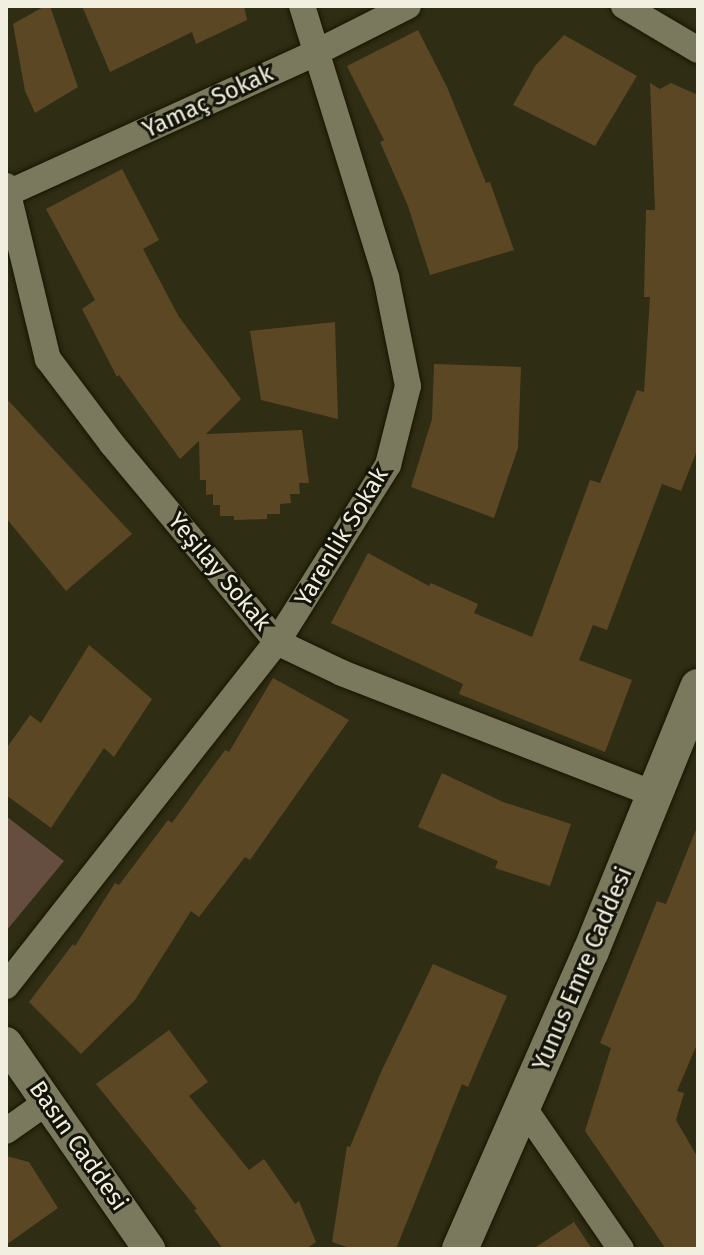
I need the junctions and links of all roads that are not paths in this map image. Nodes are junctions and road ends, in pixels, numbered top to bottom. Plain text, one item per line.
1 (302, 6) edge
2 (408, 6) edge
3 (624, 6) edge
4 (698, 50) edge
5 (315, 53) junction
6 (7, 191) edge
7 (277, 642) junction
8 (698, 687) edge
9 (656, 795) junction
10 (6, 986) edge
11 (6, 1043) edge
12 (47, 1102) junction
13 (524, 1108) junction
14 (6, 1131) edge
15 (149, 1249) edge
16 (460, 1249) edge
17 (621, 1249) edge

1 - 5 street, Yarenlik Sokak
2 - 5 street, Yamaç Sokak
3 - 4 street
5 - 6 street, Yamaç Sokak
5 - 7 street, Yarenlik Sokak
6 - 7 street, Yeşilay Sokak
7 - 9 street, Yeşilay Sokak
7 - 10 street, Yarenlik Sokak
8 - 9 main road, Yunus Emre Caddesi
9 - 13 main road, Yunus Emre Caddesi
11 - 12 street, Basın Caddesi
12 - 14 street
12 - 15 street, Basın Caddesi
13 - 16 main road, Yunus Emre Caddesi
13 - 17 street

